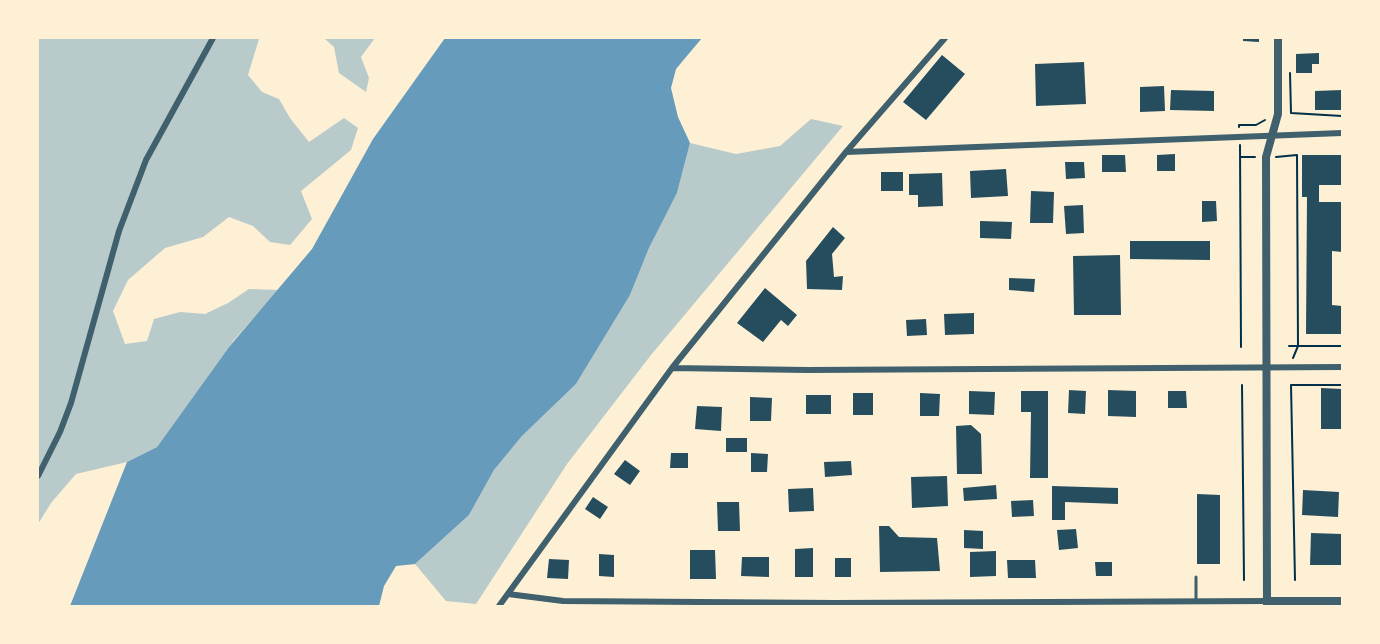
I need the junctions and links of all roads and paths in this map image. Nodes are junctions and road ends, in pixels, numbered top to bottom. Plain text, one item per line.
1 (213, 38) edge
2 (945, 38) edge
3 (1278, 38) edge
4 (1291, 113) dead end
5 (1269, 114) dead end
6 (1342, 116) edge
7 (1342, 133) edge
8 (1273, 135) junction
9 (1239, 136) junction
10 (846, 152) junction
11 (1297, 155) dead end
12 (1289, 346) dead end
13 (1298, 346) junction
14 (1342, 346) edge
15 (1241, 347) dead end
16 (1292, 360) dead end
17 (1268, 367) junction
18 (1342, 367) edge
19 (672, 368) junction
20 (1242, 385) dead end
21 (1342, 385) edge
22 (38, 477) edge
23 (1196, 577) dead end
24 (1244, 580) dead end
25 (1295, 580) dead end
26 (508, 594) junction
27 (1196, 600) junction
28 (1342, 601) edge
29 (1267, 604) edge
30 (499, 606) edge

1 - 22 street
2 - 10 street
3 - 8 street
4 - 6 path
5 - 9 path
7 - 8 street
8 - 9 street
8 - 17 street
9 - 10 street
9 - 15 path
10 - 19 street
11 - 13 path
12 - 13 path
13 - 14 path
13 - 16 path
17 - 18 street
17 - 19 street
17 - 29 street
19 - 26 street
20 - 24 path
21 - 25 path
23 - 27 lane
26 - 27 street
26 - 30 street
27 - 29 street
28 - 29 street

